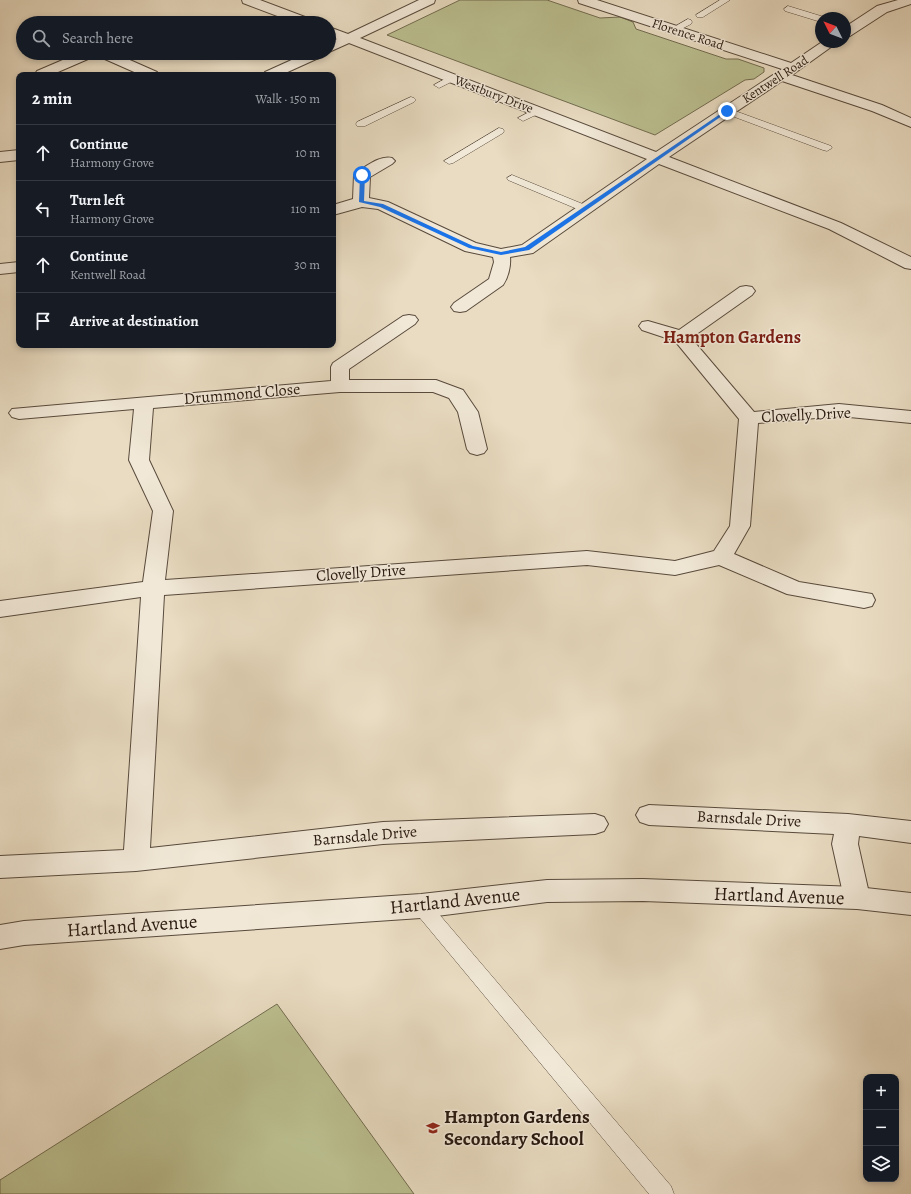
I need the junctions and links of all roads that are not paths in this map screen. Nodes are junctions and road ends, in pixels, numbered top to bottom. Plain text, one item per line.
1 (248, 0) edge
2 (429, 0) edge
3 (726, 0) edge
4 (911, 0) edge
5 (590, 1) edge
6 (788, 9) dead end
7 (700, 14) dead end
8 (290, 16) edge
9 (815, 17) edge
10 (688, 22) dead end
11 (851, 27) edge
12 (674, 30) junction
13 (336, 34) edge
14 (349, 39) junction
15 (336, 45) edge
16 (823, 48) edge
17 (74, 60) edge
18 (119, 60) edge
19 (303, 60) edge
20 (47, 72) edge
21 (145, 72) edge
22 (277, 72) edge
23 (787, 72) junction
24 (452, 78) junction
25 (439, 85) dead end
26 (411, 100) dead end
27 (537, 111) junction
28 (727, 111) junction
29 (523, 118) dead end
30 (911, 123) edge
31 (362, 124) dead end
32 (499, 131) dead end
33 (827, 148) dead end
34 (16, 156) edge
35 (0, 157) edge
36 (659, 157) junction
37 (449, 160) dead end
38 (387, 161) dead end
39 (512, 178) dead end
40 (361, 202) junction
41 (336, 209) edge
42 (586, 209) junction
43 (501, 254) junction
44 (911, 264) edge
45 (16, 267) edge
46 (0, 269) edge
47 (746, 291) dead end
48 (460, 307) dead end
49 (409, 320) dead end
50 (648, 326) dead end
51 (681, 336) junction
52 (340, 386) junction
53 (144, 402) junction
54 (19, 413) dead end
55 (911, 417) edge
56 (749, 418) junction
57 (477, 449) dead end
58 (721, 557) junction
59 (153, 588) junction
60 (864, 600) dead end
61 (0, 609) edge
62 (649, 815) dead end
63 (594, 824) dead end
64 (848, 824) junction
65 (911, 832) edge
66 (136, 860) junction
67 (0, 867) edge
68 (857, 898) junction
69 (911, 904) edge
70 (421, 906) junction
71 (0, 936) edge
72 (663, 1194) edge

1 - 8 street
2 - 14 street
3 - 7 lane
4 - 11 street
5 - 12 street, Florence Road
6 - 9 lane
10 - 12 lane
12 - 23 street, Florence Road
13 - 14 street, Westbury Drive
14 - 15 street
14 - 24 street, Westbury Drive
16 - 23 street, Kentwell Road
17 - 20 street
18 - 21 street
19 - 22 street
23 - 28 street, Kentwell Road
23 - 30 street, Florence Road
24 - 25 lane
24 - 27 street, Westbury Drive
26 - 31 lane
27 - 29 lane
27 - 36 street, Westbury Drive
28 - 33 lane
28 - 36 street, Kentwell Road
32 - 37 lane
34 - 35 street
36 - 42 street, Kentwell Road
36 - 44 street, Westbury Drive
38 - 40 street
39 - 42 lane
40 - 41 street
40 - 43 street
42 - 43 street, Kentwell Road
43 - 48 street
45 - 46 street
47 - 51 street
49 - 52 street
50 - 51 street
51 - 56 street
52 - 53 street, Drummond Close
52 - 57 street, Drummond Close
53 - 54 street, Drummond Close
53 - 59 street
55 - 56 street, Clovelly Drive
56 - 58 street, Clovelly Drive
58 - 59 street, Clovelly Drive
58 - 60 street
59 - 61 street, Clovelly Drive
59 - 66 street
62 - 64 street, Barnsdale Drive
63 - 66 street, Barnsdale Drive
64 - 65 street, Barnsdale Drive
64 - 68 street
66 - 67 street, Barnsdale Drive
68 - 69 street, Hartland Avenue
68 - 70 street, Hartland Avenue
70 - 71 street, Hartland Avenue
70 - 72 lane

